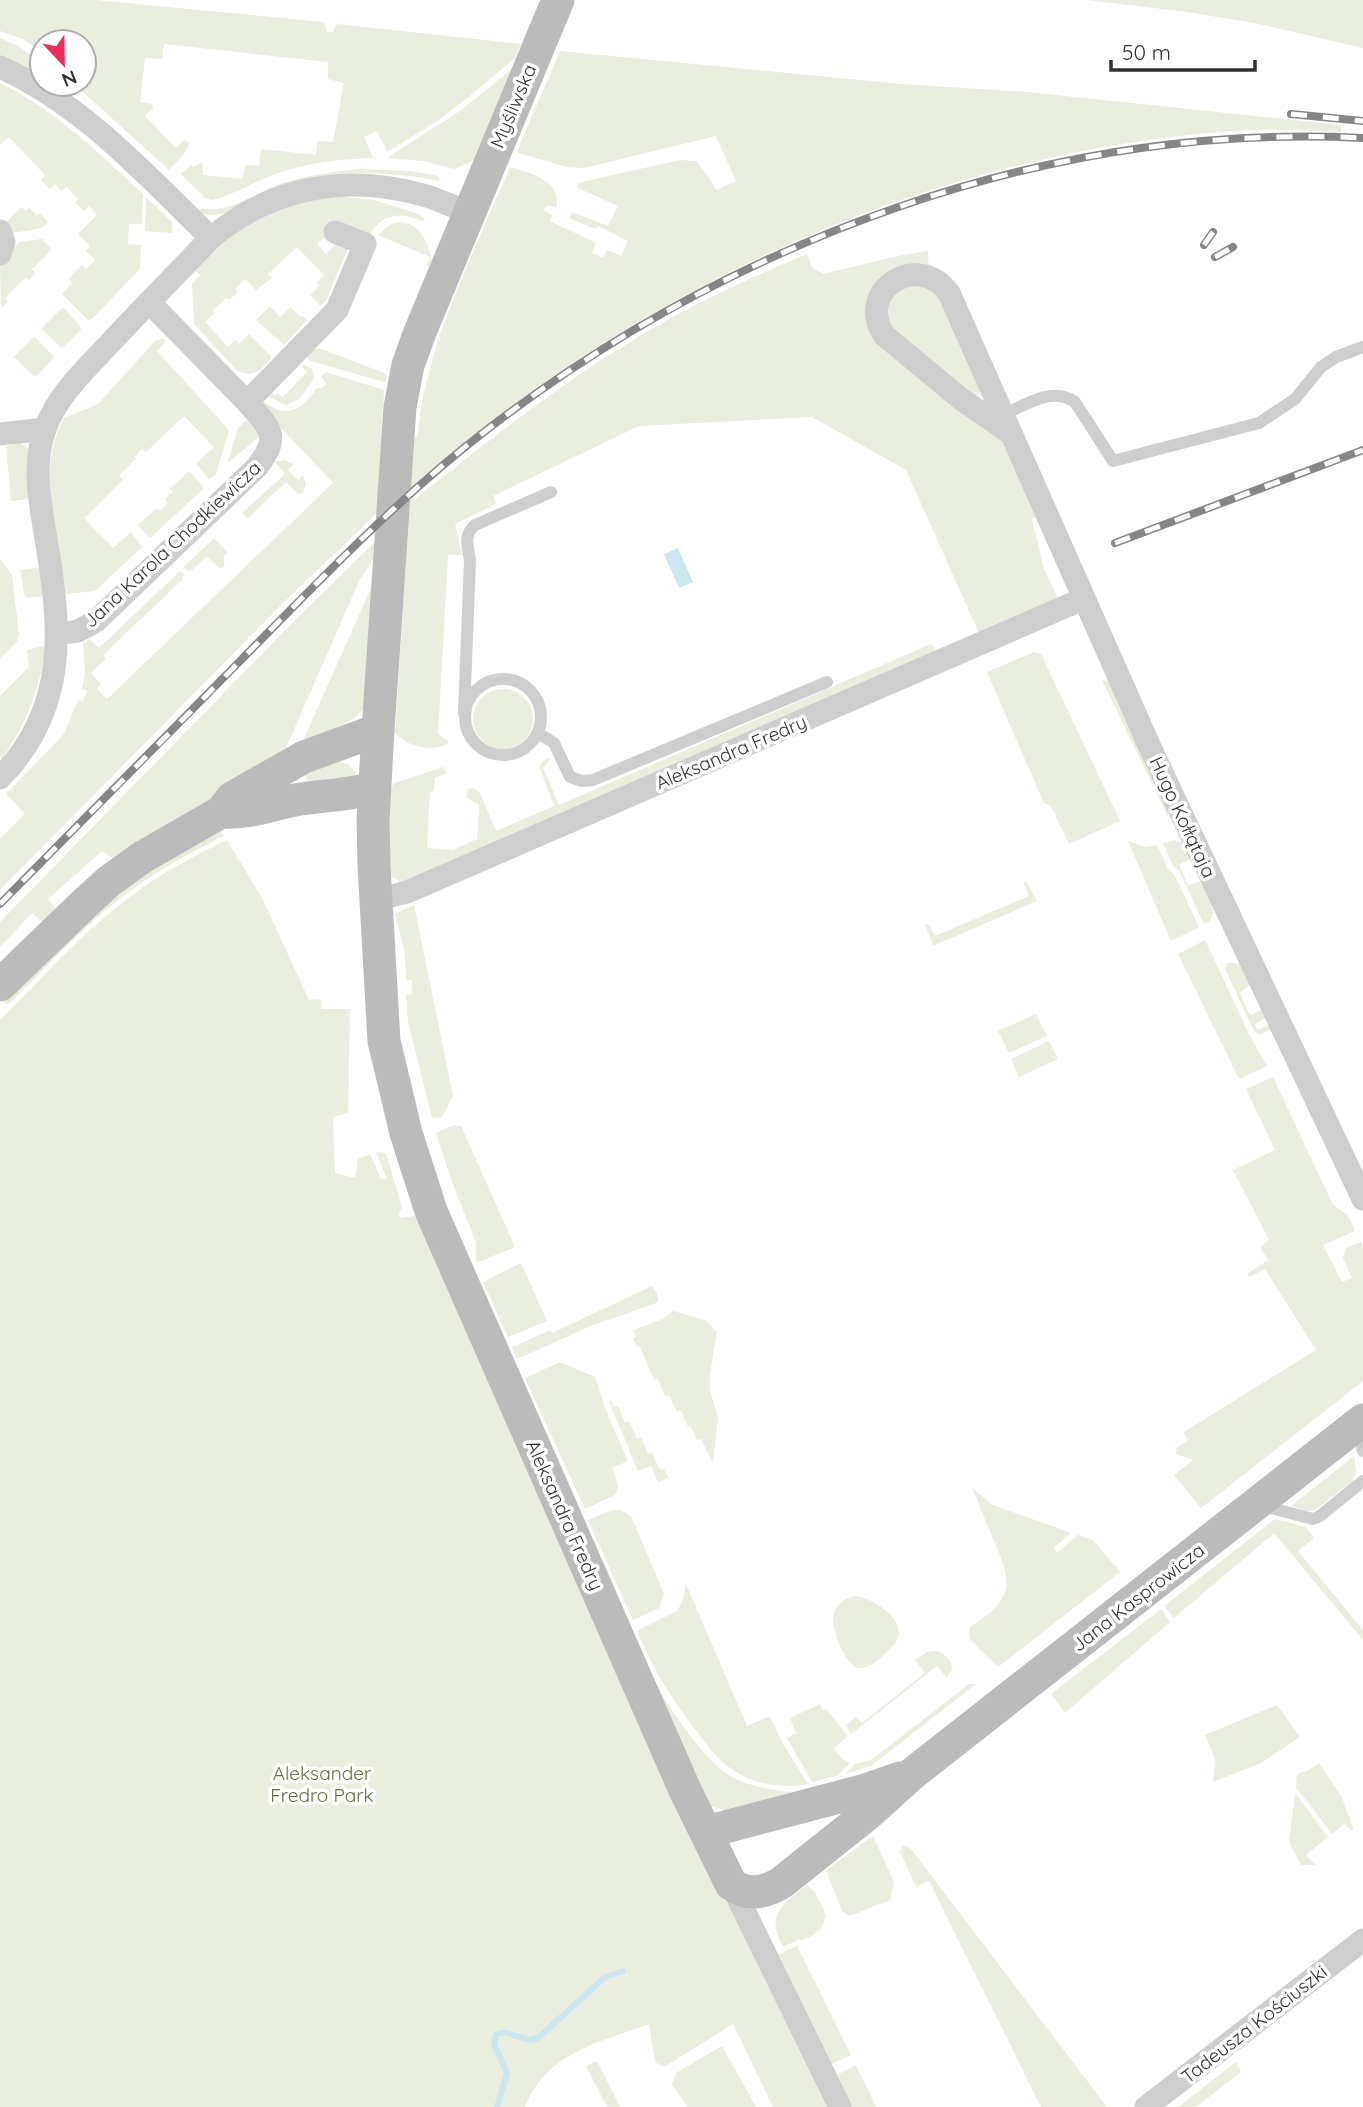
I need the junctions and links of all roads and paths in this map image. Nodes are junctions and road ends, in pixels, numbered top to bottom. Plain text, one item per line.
1 (558, 0) edge
2 (0, 66) edge
3 (468, 212) junction
4 (0, 231) edge
5 (335, 232) dead end
6 (211, 238) junction
7 (0, 254) edge
8 (149, 302) junction
9 (1363, 347) edge
10 (247, 402) junction
11 (1005, 423) junction
12 (45, 429) junction
13 (4, 436) edge
14 (551, 492) dead end
15 (1083, 599) junction
16 (58, 634) junction
17 (827, 682) dead end
18 (464, 713) junction
19 (538, 733) junction
20 (378, 742) junction
21 (0, 778) edge
22 (375, 787) junction
23 (309, 798) junction
24 (220, 812) junction
25 (373, 820) junction
26 (376, 897) junction
27 (0, 985) edge
28 (1363, 1199) edge
29 (1361, 1432) edge
30 (1363, 1481) edge
31 (1255, 1504) junction
32 (912, 1774) junction
33 (840, 1796) junction
34 (870, 1812) junction
35 (770, 1814) junction
36 (706, 1832) junction
37 (810, 1860) junction
38 (731, 1884) junction
39 (1363, 1940) edge
40 (841, 2107) edge
41 (1146, 2107) edge

1 - 3 street, Myśliwska
2 - 6 street
3 - 6 street, Jana Karola Chodkiewicza
3 - 20 street, Aleksandra Fredry
4 - 7 street
5 - 10 street
6 - 8 street, Jana Karola Chodkiewicza
8 - 10 street, Jana Karola Chodkiewicza
8 - 12 street, Jana Karola Chodkiewicza
9 - 11 lane
10 - 16 street, Jana Karola Chodkiewicza
11 - 11 street, Hugo Kołłątaja
11 - 15 street, Hugo Kołłątaja
12 - 13 street
12 - 16 street, Jana Karola Chodkiewicza
14 - 18 lane
15 - 26 street, Aleksandra Fredry
15 - 28 street, Hugo Kołłątaja
16 - 21 street, Jana Karola Chodkiewicza
17 - 19 lane
18 - 19 lane
18 - 19 lane
20 - 22 street, Aleksandra Fredry
20 - 24 street
22 - 23 street
22 - 25 street, Aleksandra Fredry
23 - 24 street
23 - 25 street
24 - 27 street
25 - 26 street, Aleksandra Fredry
26 - 36 street, Aleksandra Fredry
29 - 31 street, Jana Kasprowicza
30 - 31 lane
31 - 32 street, Jana Kasprowicza
32 - 33 street, Jana Kasprowicza
32 - 34 street, Jana Kasprowicza
33 - 34 street
33 - 35 street, Jana Kasprowicza
34 - 37 street, Jana Kasprowicza
35 - 36 street, Jana Kasprowicza
35 - 37 street
36 - 38 street, Aleksandra Fredry
37 - 38 street, Jana Kasprowicza
38 - 40 street, Aleksandra Fredry
39 - 41 street, Tadeusza Kościuszki

